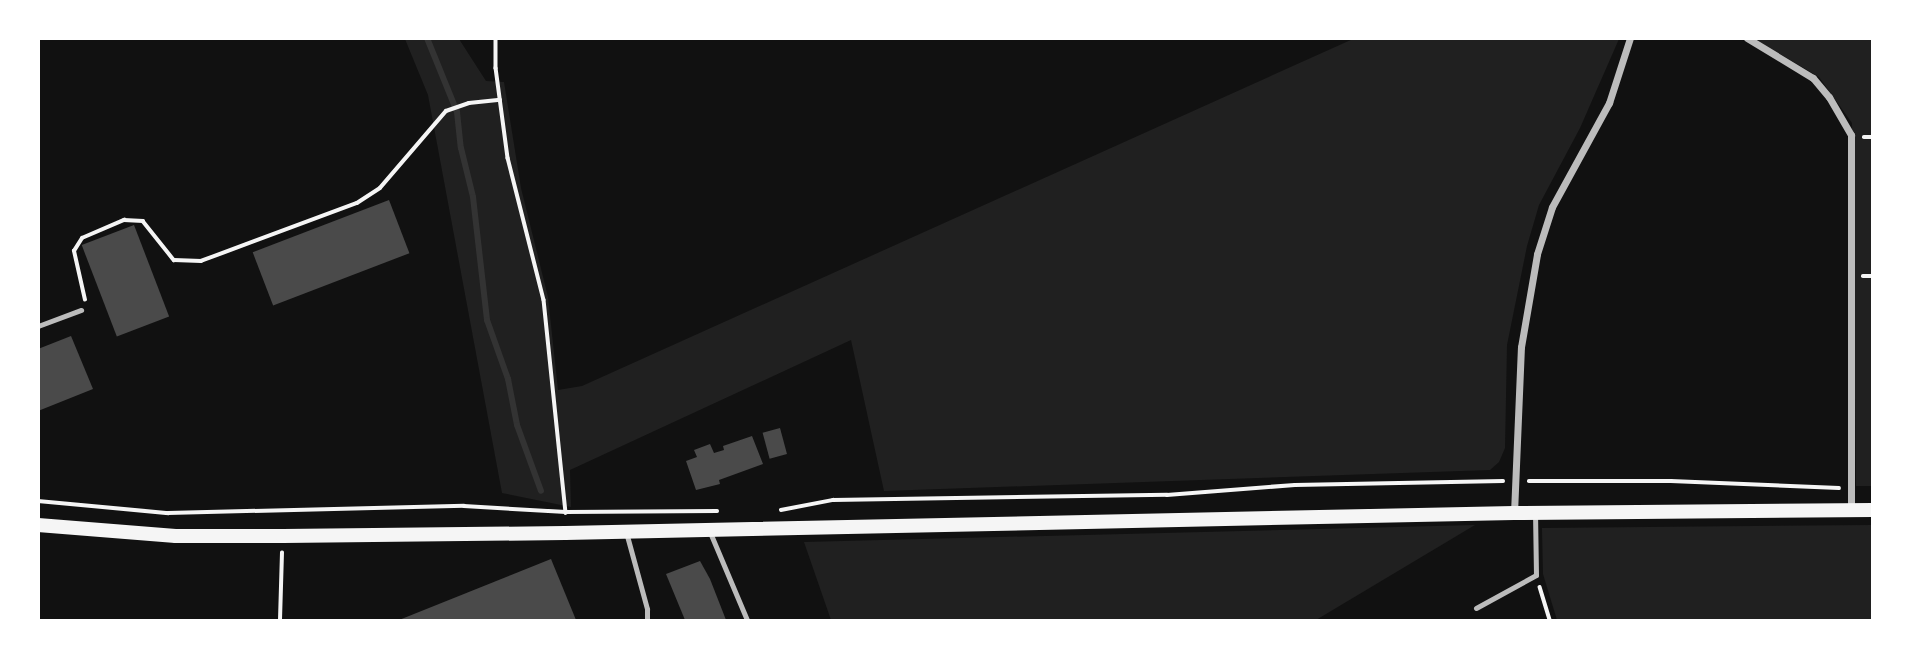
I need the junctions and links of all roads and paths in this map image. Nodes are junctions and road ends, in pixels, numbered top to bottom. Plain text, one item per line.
1 (496, 38) edge
2 (1630, 38) edge
3 (1747, 38) edge
4 (499, 100) junction
5 (80, 310) joint
6 (38, 326) edge
7 (1515, 481) junction
8 (1850, 491) junction
9 (38, 501) edge
10 (1851, 510) junction
11 (1872, 510) edge
12 (726, 511) dead end
13 (779, 511) dead end
14 (566, 512) junction
15 (1514, 513) junction
16 (1535, 513) junction
17 (38, 525) edge
18 (709, 530) junction
19 (626, 532) junction
20 (565, 533) junction
21 (283, 536) junction
22 (1536, 575) junction
23 (1476, 608) dead end
24 (280, 621) edge
25 (648, 621) edge
26 (747, 621) edge
27 (1550, 621) edge

1 - 4 path
2 - 7 street
3 - 8 street
4 - 5 path
4 - 14 path
5 - 6 lane
7 - 8 path
7 - 13 path
7 - 15 street
8 - 10 street
9 - 14 path
10 - 11 main road
10 - 16 main road
12 - 14 path
14 - 20 path
15 - 16 main road
15 - 18 main road
16 - 22 lane
17 - 21 main road
18 - 19 main road
18 - 26 lane
19 - 20 main road
19 - 25 lane
20 - 21 main road
21 - 24 path
22 - 23 lane
22 - 27 path

